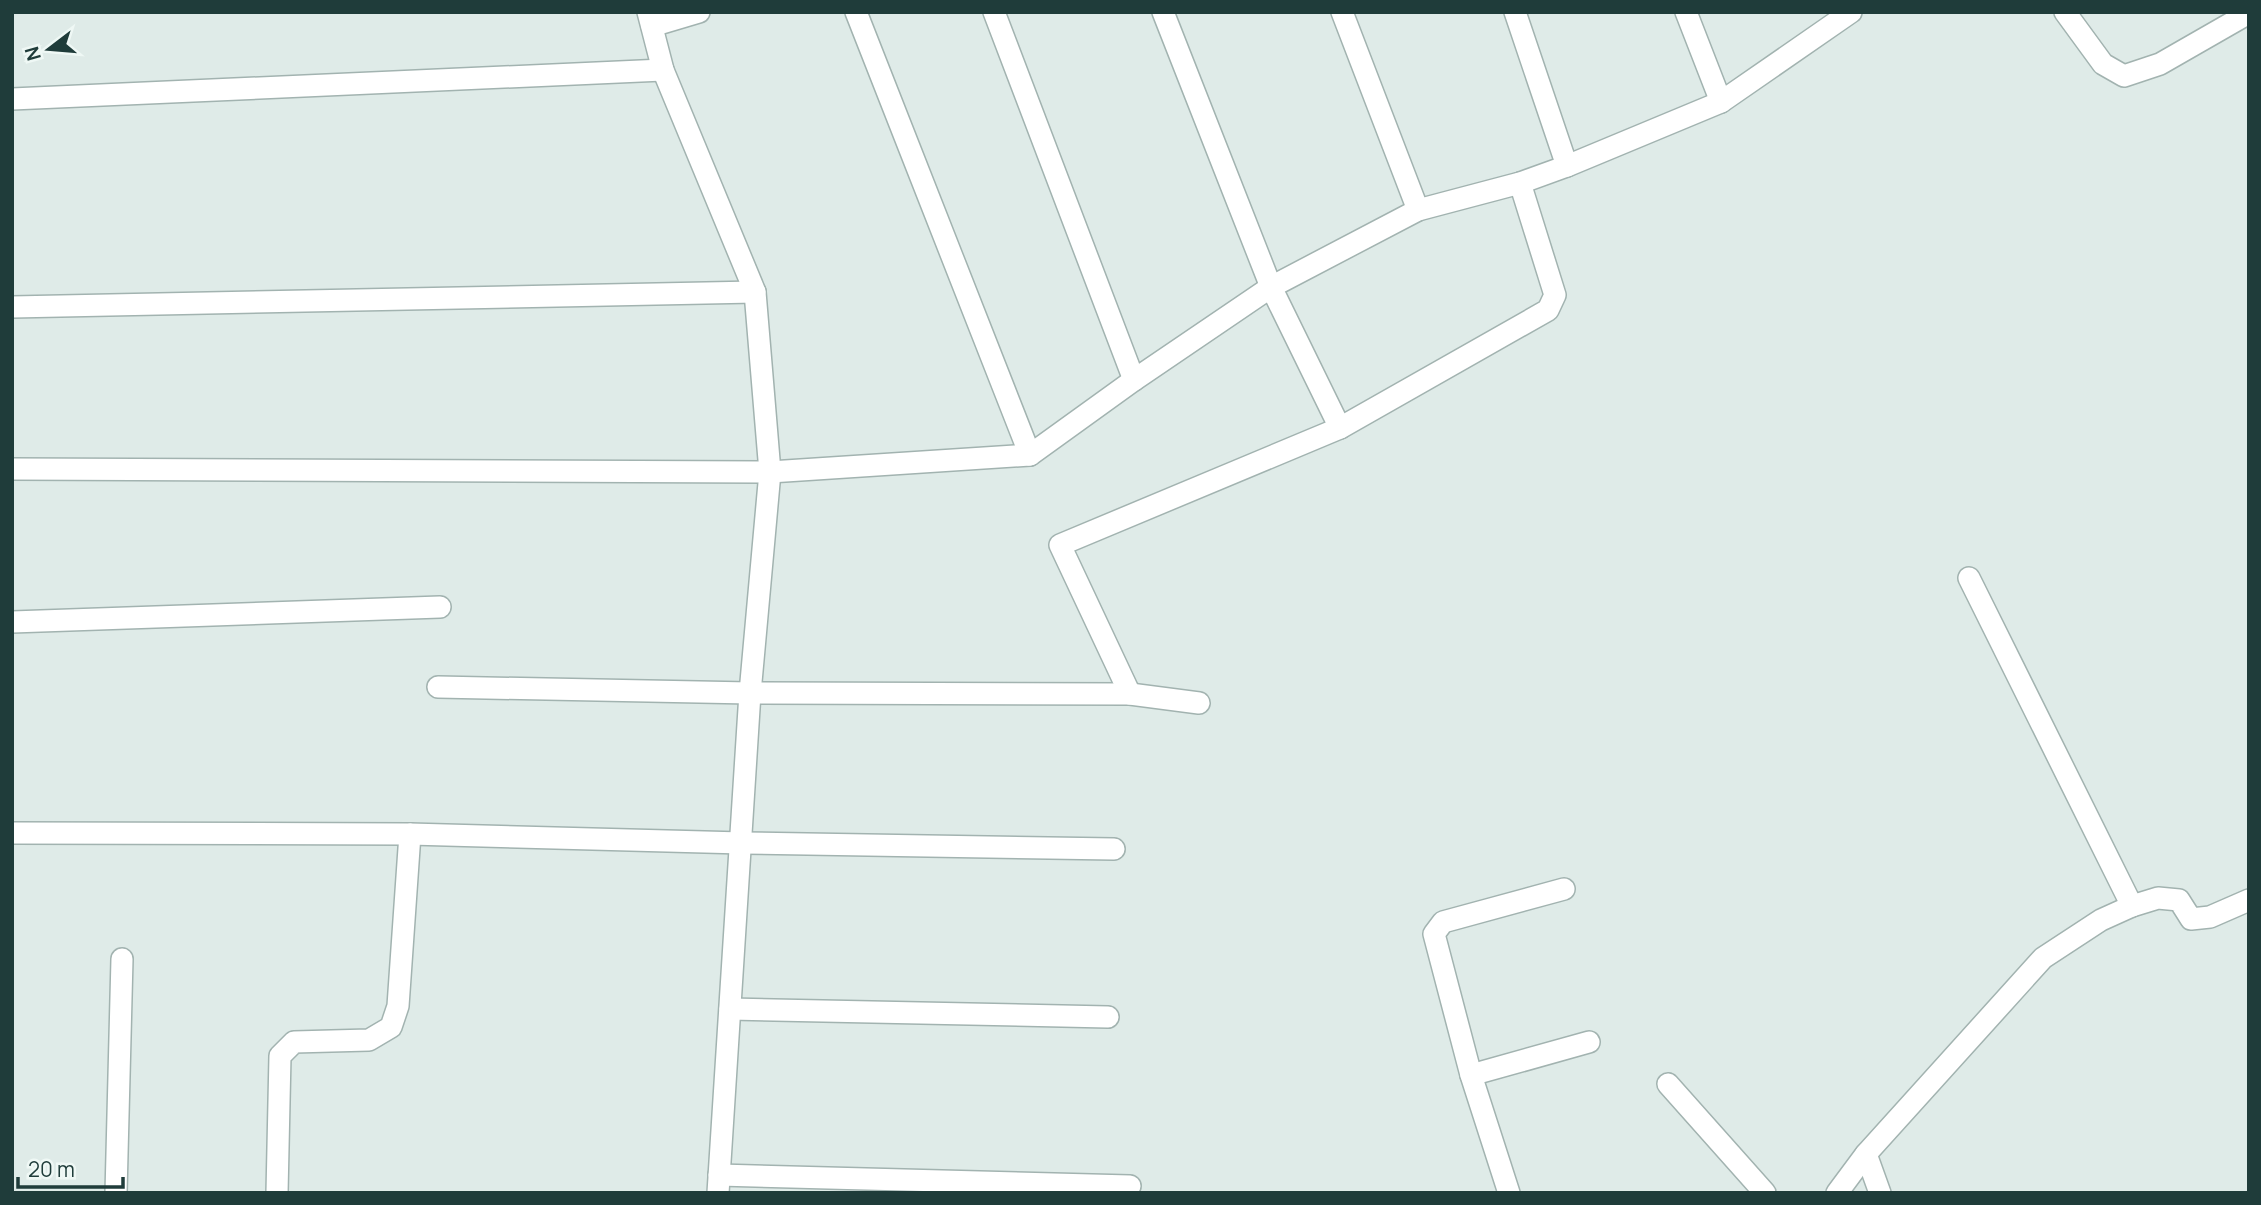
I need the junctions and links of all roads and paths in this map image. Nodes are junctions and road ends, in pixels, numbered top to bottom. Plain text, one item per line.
1 (699, 12) edge
2 (856, 12) edge
3 (995, 12) edge
4 (1163, 12) edge
5 (1342, 12) edge
6 (1515, 12) edge
7 (1686, 12) edge
8 (2065, 12) edge
9 (2249, 13) edge
10 (1844, 14) edge
11 (650, 19) edge
12 (663, 71) junction
13 (12, 99) edge
14 (1721, 102) junction
15 (1567, 166) junction
16 (1520, 183) junction
17 (1418, 210) junction
18 (1270, 287) junction
19 (755, 292) junction
20 (12, 307) edge
21 (1134, 380) junction
22 (1340, 428) junction
23 (1030, 455) junction
24 (12, 469) edge
25 (770, 472) junction
26 (1969, 578) dead end
27 (439, 607) dead end
28 (12, 622) edge
29 (438, 687) dead end
30 (750, 692) junction
31 (1130, 694) junction
32 (1199, 703) dead end
33 (12, 833) edge
34 (410, 834) junction
35 (742, 843) junction
36 (1114, 849) dead end
37 (1563, 889) dead end
38 (2249, 900) edge
39 (2132, 906) junction
40 (122, 959) dead end
41 (730, 1009) junction
42 (1108, 1017) dead end
43 (1589, 1042) dead end
44 (1472, 1075) junction
45 (1668, 1084) dead end
46 (1866, 1154) junction
47 (719, 1184) edge
48 (1130, 1186) dead end
49 (116, 1193) edge
50 (277, 1193) edge
51 (1509, 1193) edge
52 (1765, 1193) edge
53 (1837, 1193) edge
54 (1880, 1193) edge

1 - 11 street
2 - 23 street
3 - 21 street
4 - 18 street
5 - 17 street
6 - 15 street
7 - 14 street
8 - 9 street
10 - 14 street
11 - 12 street
12 - 13 street
12 - 19 street
14 - 15 street
15 - 16 street
16 - 17 street
16 - 22 street
17 - 18 street
18 - 21 street
18 - 22 street
19 - 20 street
19 - 25 street
21 - 23 street
22 - 31 street
23 - 25 street
24 - 25 street
25 - 30 street
26 - 39 street
27 - 28 street
29 - 30 street
30 - 31 street
30 - 35 street
31 - 32 street
33 - 34 street
34 - 35 street
34 - 50 street
35 - 36 street
35 - 41 street
37 - 44 street
38 - 39 street
39 - 46 street
40 - 49 street
41 - 42 street
41 - 47 street
43 - 44 street
44 - 51 street
45 - 52 street
46 - 53 street
46 - 54 street
47 - 48 street

